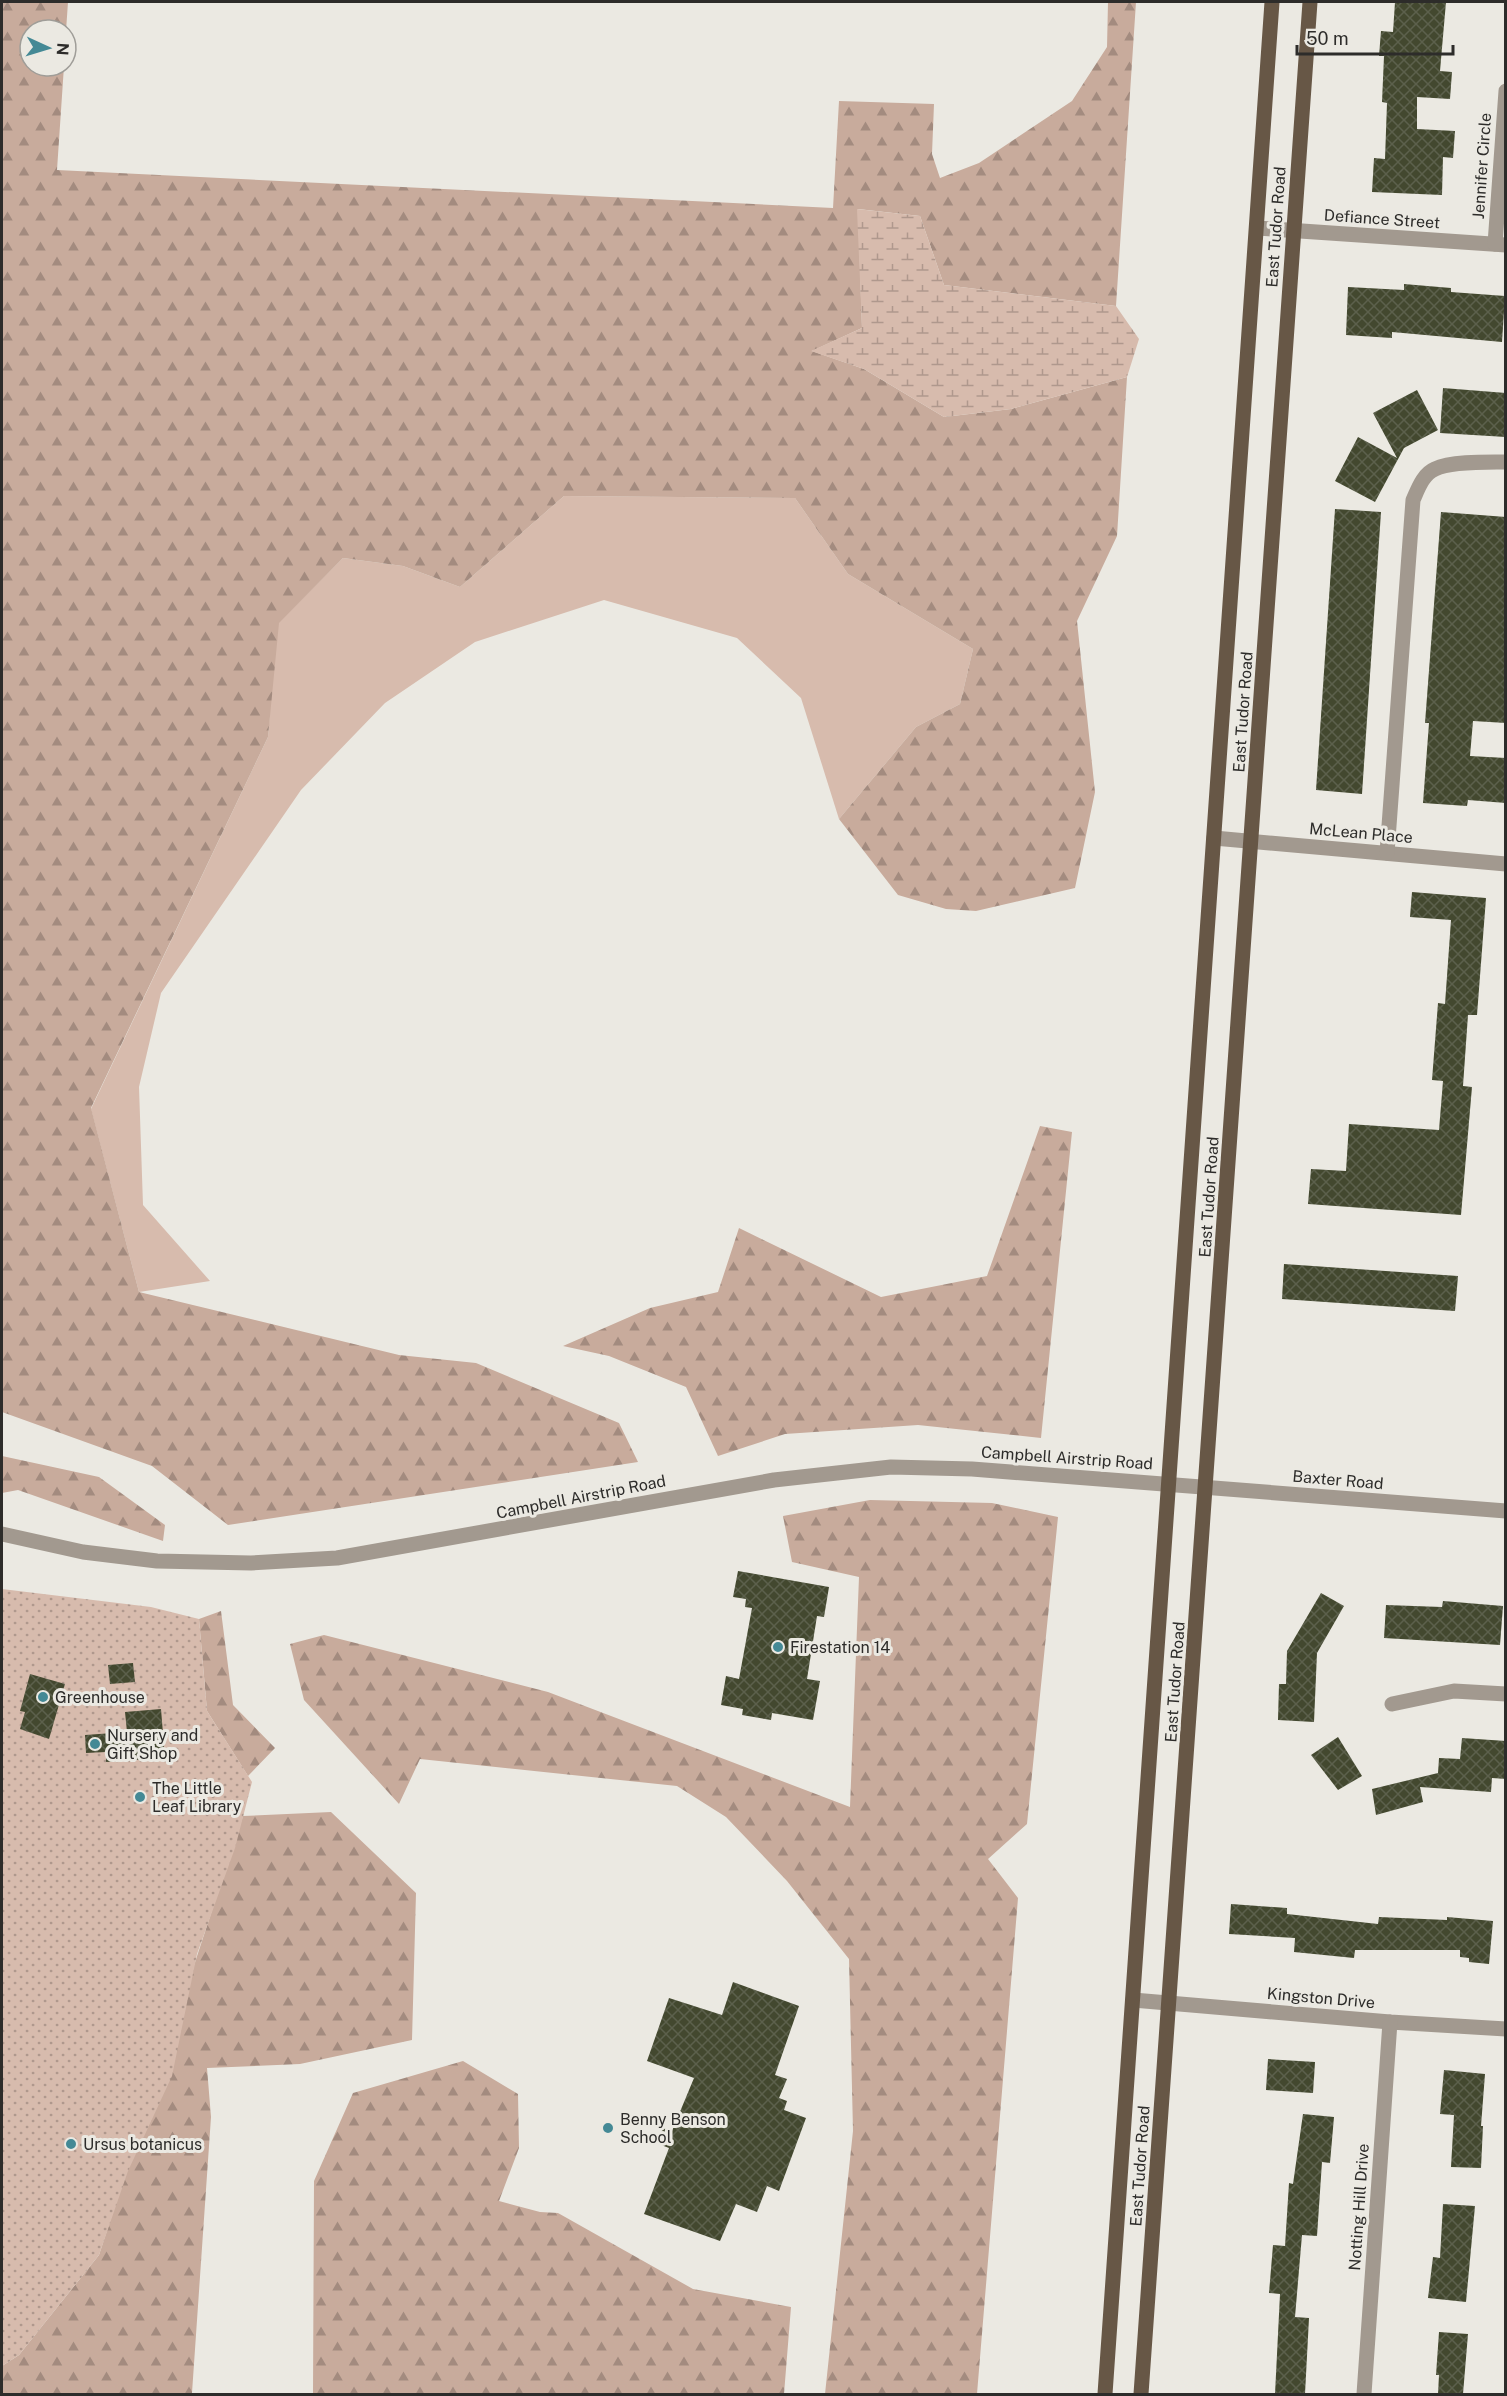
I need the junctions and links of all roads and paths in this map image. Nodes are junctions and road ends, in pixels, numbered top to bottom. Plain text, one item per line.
1 (1272, 2) edge
2 (1310, 2) edge
3 (1506, 91) edge
4 (1257, 228) junction
5 (1294, 231) junction
6 (1500, 245) edge
7 (1506, 462) edge
8 (1214, 838) junction
9 (1252, 841) junction
10 (1387, 853) junction
11 (1506, 864) edge
12 (1168, 1484) junction
13 (1207, 1487) junction
14 (1506, 1511) edge
15 (2, 1534) edge
16 (1506, 1694) edge
17 (1392, 1704) dead end
18 (1133, 2000) junction
19 (1170, 2002) junction
20 (1390, 2022) junction
21 (1506, 2029) edge
22 (1105, 2394) edge
23 (1141, 2394) edge
24 (1364, 2394) edge

1 - 4 main road, East Tudor Road
2 - 5 main road, East Tudor Road
3 - 6 street, Jennifer Circle
4 - 5 street, Defiance Street
4 - 8 main road, East Tudor Road
5 - 6 street, Defiance Street
5 - 9 main road, East Tudor Road
7 - 10 street
8 - 9 street, McLean Place
8 - 12 main road, East Tudor Road
9 - 10 street, McLean Place
9 - 13 main road, East Tudor Road
10 - 11 street, McLean Place
12 - 13 street, Baxter Road
12 - 15 street, Campbell Airstrip Road
12 - 18 main road, East Tudor Road
13 - 14 street, Baxter Road
13 - 19 main road, East Tudor Road
16 - 17 street
18 - 19 street, Kingston Drive
18 - 22 main road, East Tudor Road
19 - 20 street, Kingston Drive
19 - 23 main road, East Tudor Road
20 - 21 street, Kingston Drive
20 - 24 street, Notting Hill Drive

